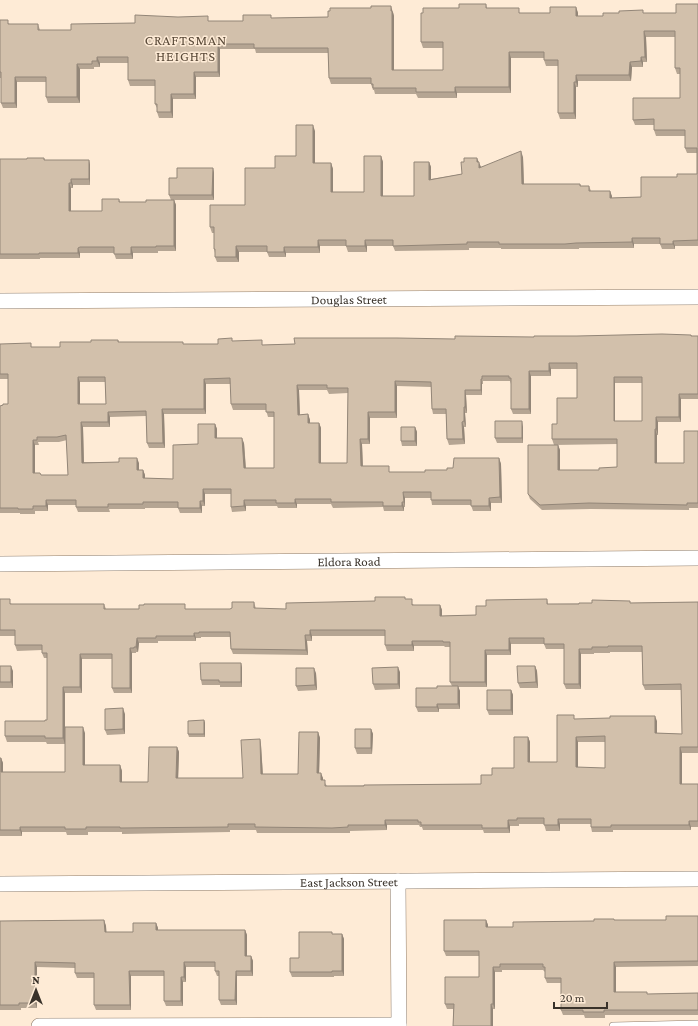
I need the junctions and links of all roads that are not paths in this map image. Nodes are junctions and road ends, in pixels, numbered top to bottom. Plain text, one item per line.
1 (698, 297) edge
2 (0, 301) edge
3 (698, 558) edge
4 (0, 564) edge
5 (698, 879) edge
6 (398, 882) junction
7 (0, 884) edge
8 (698, 1024) edge
9 (39, 1026) edge
10 (399, 1026) edge
11 (613, 1026) edge

1 - 2 street, Douglas Street
3 - 4 street, Eldora Road
5 - 6 street, East Jackson Street
6 - 7 street, East Jackson Street
6 - 10 street
8 - 11 lane
9 - 10 street

